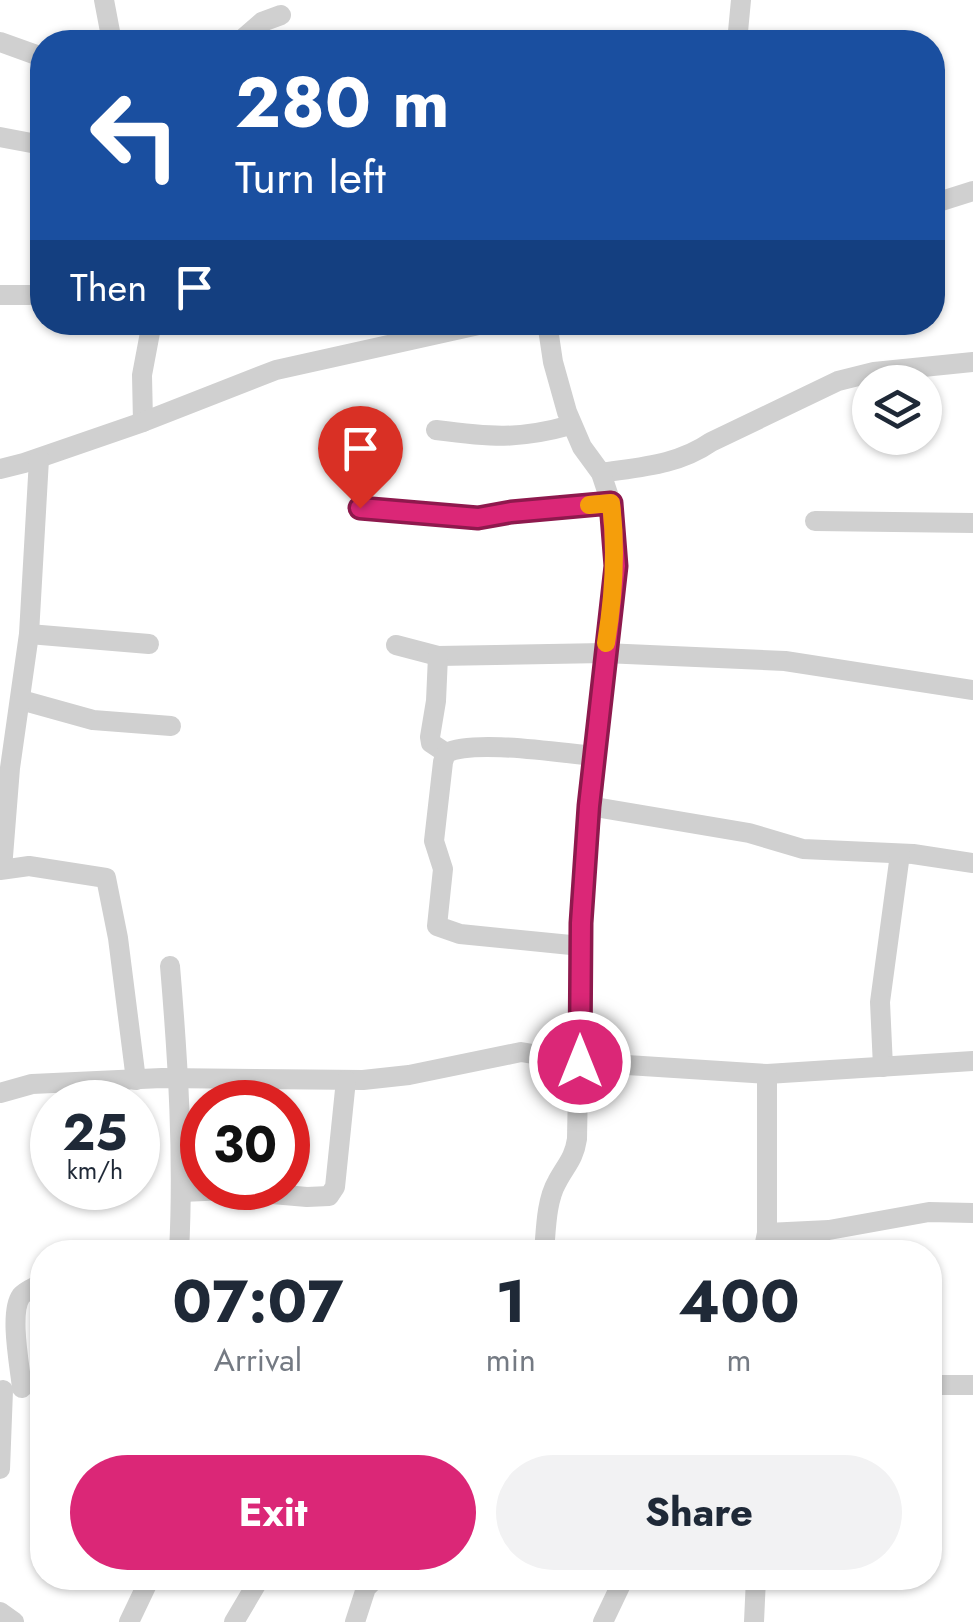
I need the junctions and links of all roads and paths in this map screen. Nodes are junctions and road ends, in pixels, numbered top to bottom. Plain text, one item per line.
1 (104, 0) edge
2 (741, 0) edge
3 (281, 15) dead end
4 (110, 30) edge
5 (253, 30) edge
6 (738, 30) edge
7 (0, 42) edge
8 (30, 53) edge
9 (0, 137) edge
10 (30, 143) edge
11 (973, 191) edge
12 (945, 200) edge
13 (0, 295) edge
14 (30, 295) edge
15 (150, 335) edge
16 (434, 335) edge
17 (548, 335) edge
18 (973, 362) edge
19 (143, 422) junction
20 (571, 425) junction
21 (436, 430) dead end
22 (39, 459) junction
23 (0, 469) edge
24 (601, 473) junction
25 (611, 503) junction
26 (360, 508) dead end
27 (815, 521) dead end
28 (973, 523) edge
29 (29, 634) junction
30 (149, 644) dead end
31 (396, 645) dead end
32 (604, 653) junction
33 (438, 656) junction
34 (973, 690) edge
35 (21, 700) junction
36 (170, 726) dead end
37 (446, 754) junction
38 (595, 756) junction
39 (589, 806) junction
40 (900, 854) junction
41 (973, 863) edge
42 (1, 870) edge
43 (581, 946) junction
44 (170, 966) dead end
45 (973, 1061) edge
46 (580, 1062) junction
47 (883, 1067) junction
48 (767, 1074) junction
49 (176, 1078) junction
50 (136, 1080) joint
51 (346, 1080) junction
52 (30, 1085) edge
53 (0, 1094) edge
54 (180, 1154) edge
55 (310, 1197) edge
56 (181, 1210) edge
57 (973, 1213) edge
58 (180, 1240) edge
59 (546, 1240) edge
60 (765, 1240) edge
61 (780, 1240) edge
62 (30, 1290) edge
63 (973, 1385) edge
64 (942, 1386) edge
65 (17, 1389) edge
66 (0, 1469) edge
67 (144, 1590) edge
68 (253, 1590) edge
69 (365, 1590) edge
70 (618, 1590) edge
71 (755, 1590) edge
72 (0, 1612) edge
73 (14, 1622) edge
74 (129, 1622) edge
75 (234, 1622) edge
76 (355, 1622) edge
77 (603, 1622) edge
78 (754, 1622) edge

1 - 4 street
2 - 6 street
3 - 5 street
7 - 8 street
9 - 10 street
11 - 12 street
13 - 14 street
15 - 19 street
16 - 19 street
17 - 20 street
18 - 24 street
19 - 22 street
20 - 21 street
20 - 24 street
22 - 23 street
22 - 29 street
24 - 25 street
25 - 26 street
25 - 32 street
27 - 28 street
29 - 30 street
29 - 35 street
31 - 33 street
32 - 33 street
32 - 34 street
32 - 38 street
33 - 37 street
35 - 36 street
35 - 42 street
37 - 38 street
37 - 43 street
38 - 39 street
39 - 40 street
39 - 43 street
40 - 41 street
40 - 47 street
42 - 50 street
43 - 46 street
44 - 49 street
45 - 47 street
46 - 48 street
46 - 51 street
46 - 59 street
47 - 48 street
48 - 60 street
49 - 50 street
49 - 51 street
49 - 54 street
51 - 55 street
52 - 53 street
56 - 58 street
57 - 61 street
62 - 65 street
63 - 64 street
65 - 66 street
67 - 74 street
68 - 75 street
69 - 76 street
70 - 77 street
71 - 78 street
72 - 73 street

